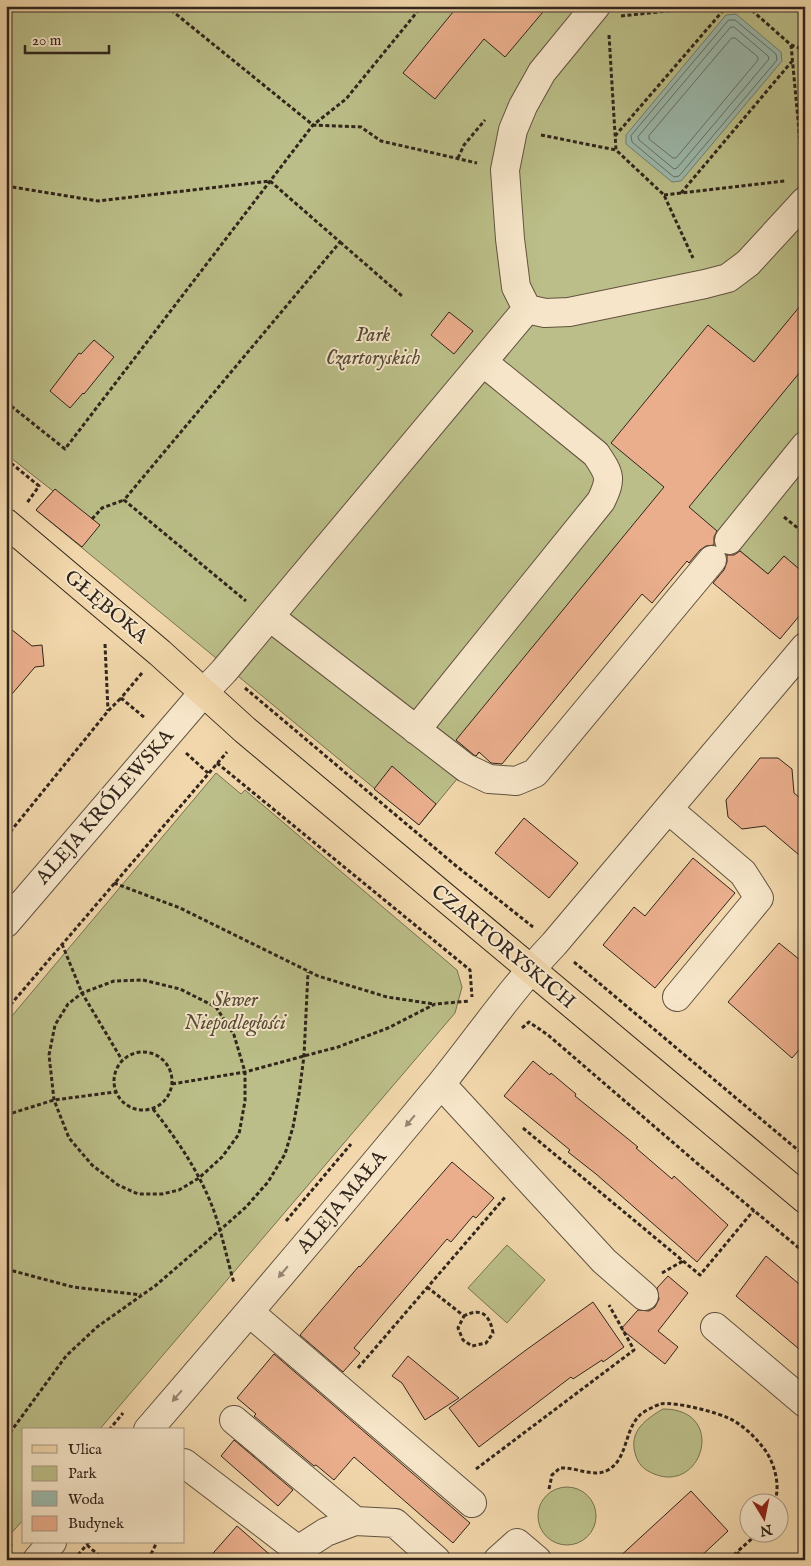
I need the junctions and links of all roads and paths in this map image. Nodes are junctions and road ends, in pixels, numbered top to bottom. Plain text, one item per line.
1 (166, 6) edge
2 (422, 6) edge
3 (715, 6) edge
4 (727, 6) edge
5 (747, 6) edge
6 (600, 10) edge
7 (792, 45) junction
8 (805, 50) edge
9 (792, 60) junction
10 (314, 124) junction
11 (513, 130) junction
12 (615, 136) junction
13 (616, 150) junction
14 (505, 170) junction
15 (270, 181) junction
16 (6, 186) edge
17 (801, 187) edge
18 (681, 193) junction
19 (664, 195) junction
20 (340, 242) junction
21 (705, 284) junction
22 (402, 296) dead end
23 (527, 309) junction
24 (483, 362) junction
25 (6, 402) edge
26 (804, 450) edge
27 (124, 500) junction
28 (92, 519) dead end
29 (6, 523) edge
30 (729, 540) dead end
31 (712, 560) dead end
32 (269, 618) junction
33 (105, 641) dead end
34 (805, 647) edge
35 (143, 673) dead end
36 (204, 692) junction
37 (122, 698) junction
38 (108, 710) junction
39 (150, 722) dead end
40 (416, 730) junction
41 (217, 763) dead end
42 (208, 773) dead end
43 (668, 809) junction
44 (6, 837) edge
45 (114, 883) junction
46 (6, 923) edge
47 (62, 944) junction
48 (530, 969) junction
49 (308, 972) junction
50 (82, 993) junction
51 (677, 997) dead end
52 (472, 1001) junction
53 (435, 1004) junction
54 (465, 1008) dead end
55 (6, 1010) edge
56 (522, 1028) dead end
57 (304, 1056) junction
58 (122, 1060) junction
59 (245, 1072) junction
60 (172, 1084) junction
61 (441, 1084) junction
62 (115, 1092) junction
63 (54, 1100) junction
64 (153, 1109) junction
65 (6, 1115) edge
66 (517, 1124) dead end
67 (356, 1138) dead end
68 (524, 1175) junction
69 (199, 1178) junction
70 (805, 1199) edge
71 (754, 1210) junction
72 (285, 1222) dead end
73 (219, 1231) junction
74 (805, 1252) edge
75 (6, 1269) edge
76 (240, 1276) dead end
77 (427, 1287) junction
78 (142, 1295) junction
79 (644, 1296) dead end
80 (606, 1300) dead end
81 (249, 1312) junction
82 (464, 1316) junction
83 (715, 1327) dead end
84 (339, 1389) junction
85 (805, 1403) edge
86 (128, 1408) dead end
87 (234, 1420) dead end
88 (111, 1428) edge
89 (150, 1428) edge
90 (6, 1438) edge
91 (185, 1464) edge
92 (549, 1489) dead end
93 (776, 1494) edge
94 (462, 1495) joint
95 (355, 1521) junction
96 (50, 1544) edge
97 (88, 1544) edge
98 (156, 1544) edge
99 (746, 1544) edge
100 (805, 1548) edge
101 (737, 1552) junction
102 (300, 1555) edge
103 (37, 1560) edge
104 (75, 1560) edge
105 (104, 1560) edge
106 (148, 1560) edge
107 (436, 1560) edge
108 (498, 1560) edge
109 (537, 1560) edge
110 (729, 1560) edge
111 (744, 1560) edge
112 (794, 1560) edge

1 - 10 path
2 - 10 path
3 - 6 path
4 - 12 path
5 - 7 path
6 - 11 street
6 - 12 path
7 - 8 path
7 - 9 path
9 - 17 path
9 - 18 path
10 - 14 path
10 - 15 path
11 - 13 path
11 - 14 street
12 - 13 path
13 - 19 path
14 - 23 street
15 - 16 path
15 - 20 path
15 - 25 path
17 - 18 path
17 - 21 street
18 - 19 path
19 - 21 path
20 - 22 path
20 - 27 path
21 - 23 street
23 - 24 street, ALEJA KRÓLEWSKA
24 - 32 street, ALEJA KRÓLEWSKA
24 - 40 street
26 - 30 street
27 - 28 path
27 - 32 path
29 - 36 main road, GŁĘBOKA
31 - 40 street
32 - 36 street, ALEJA KRÓLEWSKA
32 - 40 street
33 - 38 path
34 - 43 street, ALEJA MAŁA
35 - 37 path
36 - 46 street, ALEJA KRÓLEWSKA
36 - 48 main road, CZARTORYSKICH
37 - 38 path
37 - 39 path
38 - 44 path
41 - 52 path
42 - 45 path
43 - 48 street, ALEJA MAŁA
43 - 51 street
45 - 47 path
45 - 49 path
47 - 50 path
47 - 55 path
48 - 61 street, ALEJA MAŁA
48 - 70 main road, CZARTORYSKICH
49 - 53 path
49 - 57 path
50 - 58 path
50 - 59 path
50 - 63 path
52 - 53 path
52 - 54 path
53 - 57 path
56 - 71 path
57 - 59 path
57 - 73 path
58 - 60 path
58 - 62 path
59 - 60 path
59 - 69 path
60 - 64 path
61 - 68 street
61 -> 81 street, ALEJA MAŁA
62 - 63 path
62 - 64 path
63 - 65 path
63 - 69 path
64 - 69 path
66 - 71 path
67 - 72 path
68 - 77 path
68 - 79 street
69 - 73 path
71 - 74 path
73 - 76 path
73 - 78 path
75 - 78 path
77 - 82 path
77 - 84 path
78 - 90 path
80 - 94 path
81 - 84 street
81 -> 89 street, ALEJA MAŁA
82 - 82 path
83 - 85 street
84 - 94 street
86 - 88 path
87 - 95 street
91 - 102 street
92 - 93 path
95 - 102 street
95 - 107 street
96 - 103 street
97 - 104 path
97 - 105 path
98 - 106 path
99 - 101 path
100 - 112 path
101 - 110 path
101 - 111 path
108 - 109 street

